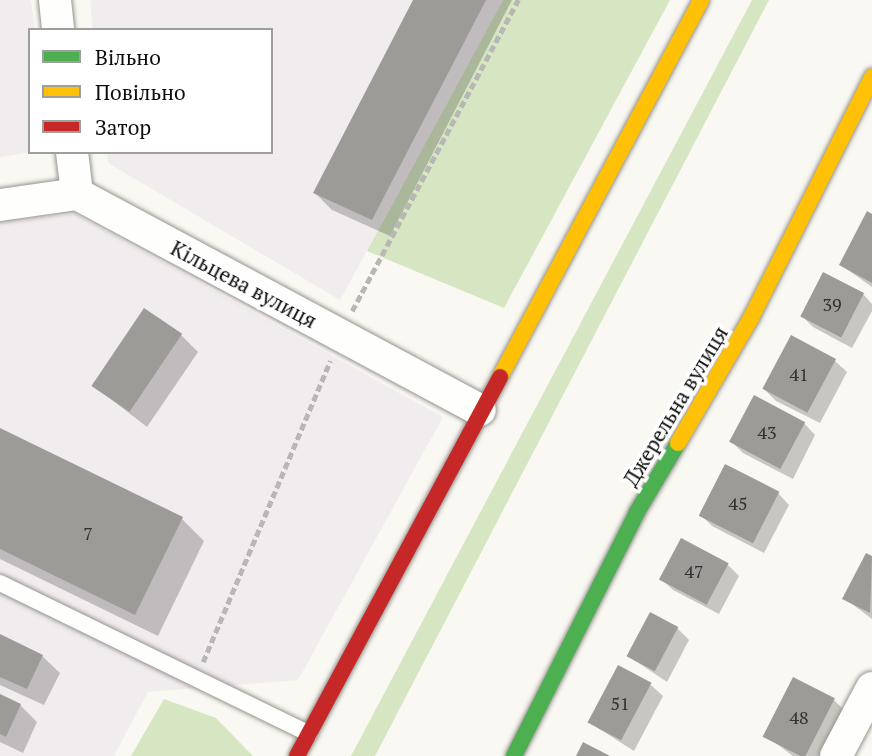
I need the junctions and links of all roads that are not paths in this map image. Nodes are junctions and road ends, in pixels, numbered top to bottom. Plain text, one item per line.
1 (55, 0) edge
2 (695, 3) edge
3 (58, 28) edge
4 (872, 78) edge
5 (72, 154) edge
6 (77, 194) junction
7 (0, 205) edge
8 (480, 410) junction
9 (0, 583) edge
10 (872, 688) edge
11 (309, 734) junction
12 (297, 756) edge
13 (514, 756) edge
14 (836, 756) edge

1 - 3 street
2 - 8 main road
4 - 13 main road, Джерельна вулиця
5 - 6 street
6 - 7 street
6 - 8 street, Кільцева вулиця
8 - 11 main road
9 - 11 lane
10 - 14 street
11 - 12 main road

